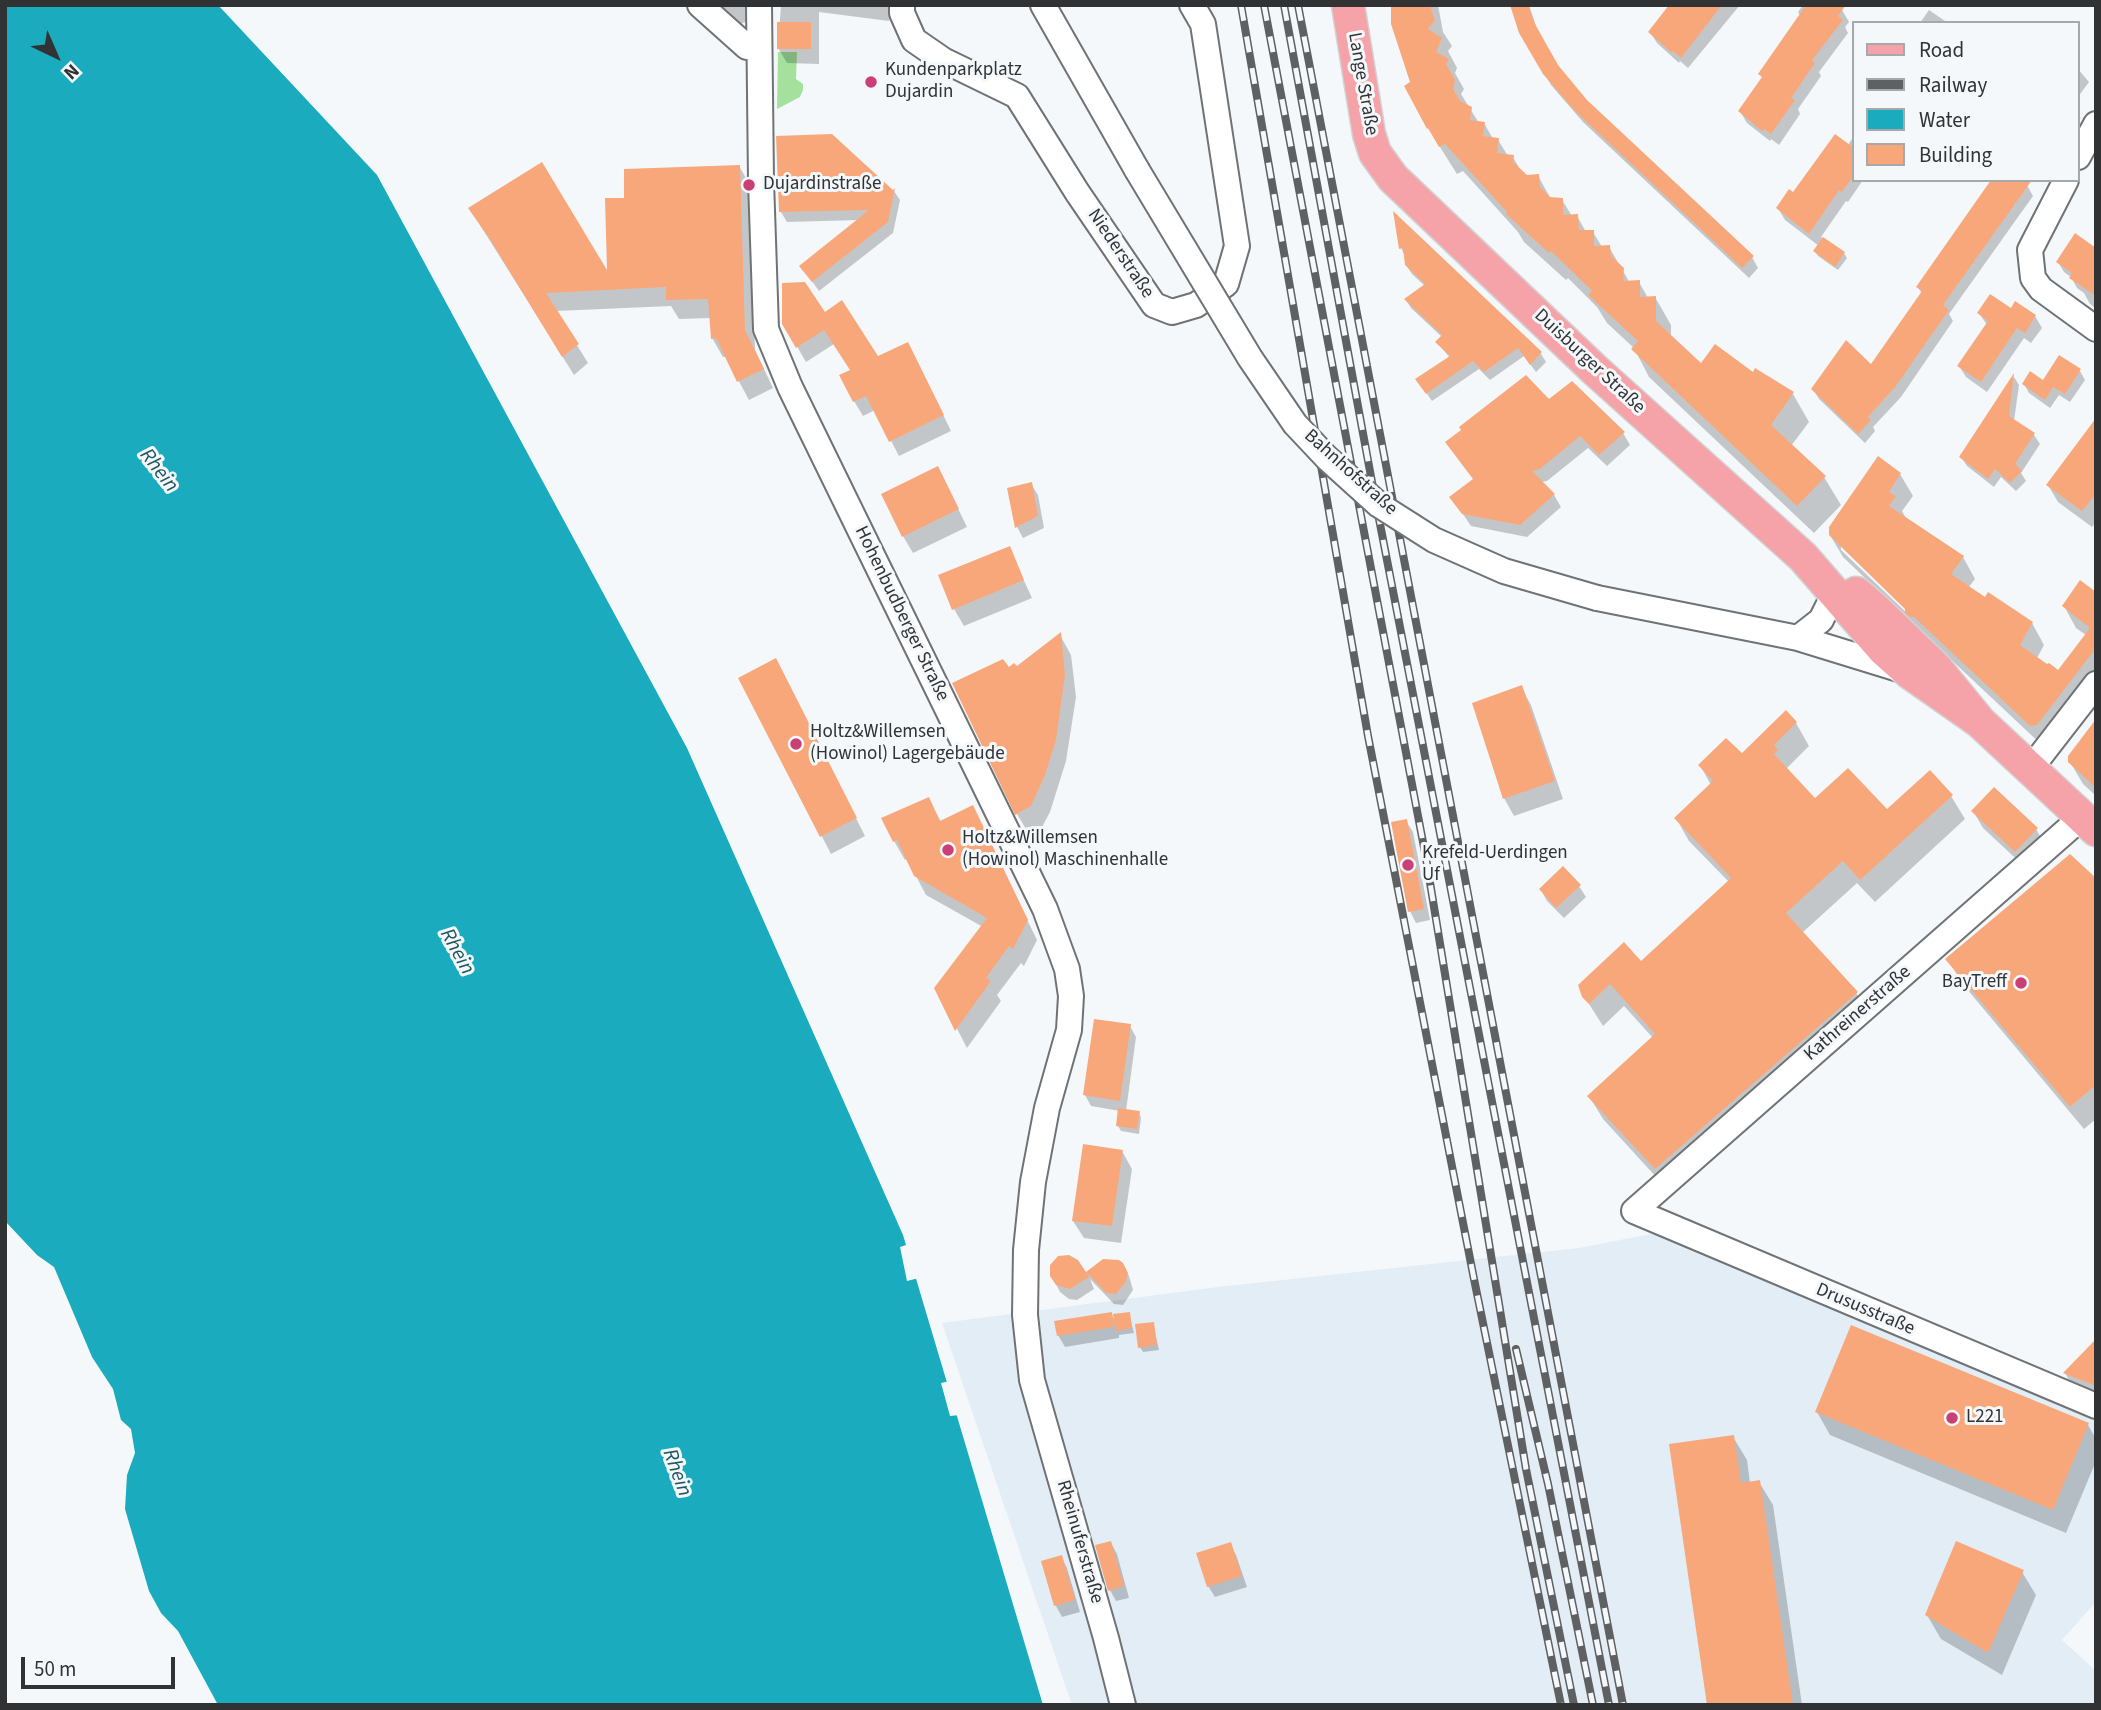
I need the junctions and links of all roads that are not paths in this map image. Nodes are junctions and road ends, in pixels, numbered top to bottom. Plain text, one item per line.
1 (700, 5) edge
2 (759, 5) edge
3 (902, 5) edge
4 (1043, 5) edge
5 (1192, 5) edge
6 (1348, 5) edge
7 (759, 48) junction
8 (2096, 124) edge
9 (2080, 153) edge
10 (1380, 162) joint
11 (2065, 182) edge
12 (2096, 329) edge
13 (1803, 557) junction
14 (1830, 586) junction
15 (1798, 638) junction
16 (1910, 673) junction
17 (2096, 684) edge
18 (1980, 722) junction
19 (2031, 768) junction
20 (2089, 824) edge
21 (1634, 1211) joint
22 (1032, 1380) joint
23 (2096, 1406) edge
24 (1123, 1705) edge

1 - 7 street
2 - 7 street, Hohenbudberger Straße
3 - 5 street, Niederstraße
4 - 15 street, Bahnhofstraße, bridge
6 - 10 main road, Lange Straße
7 - 22 street, Hohenbudberger Straße
8 - 9 street
10 - 13 main road, Duisburger Straße
11 - 12 street
13 - 14 main road, Duisburger Straße
13 - 18 main road, Duisburger Straße
14 - 15 street
14 - 16 main road, Duisburger Straße
15 - 16 street, Bahnhofstraße
16 - 18 main road, Bahnhofstraße
17 - 19 street
18 - 19 main road, Duisburger Straße
19 - 20 main road, Duisburger Straße
20 - 21 street, Kathreinerstraße
21 - 23 street, Drususstraße
22 - 24 street, Rheinuferstraße

